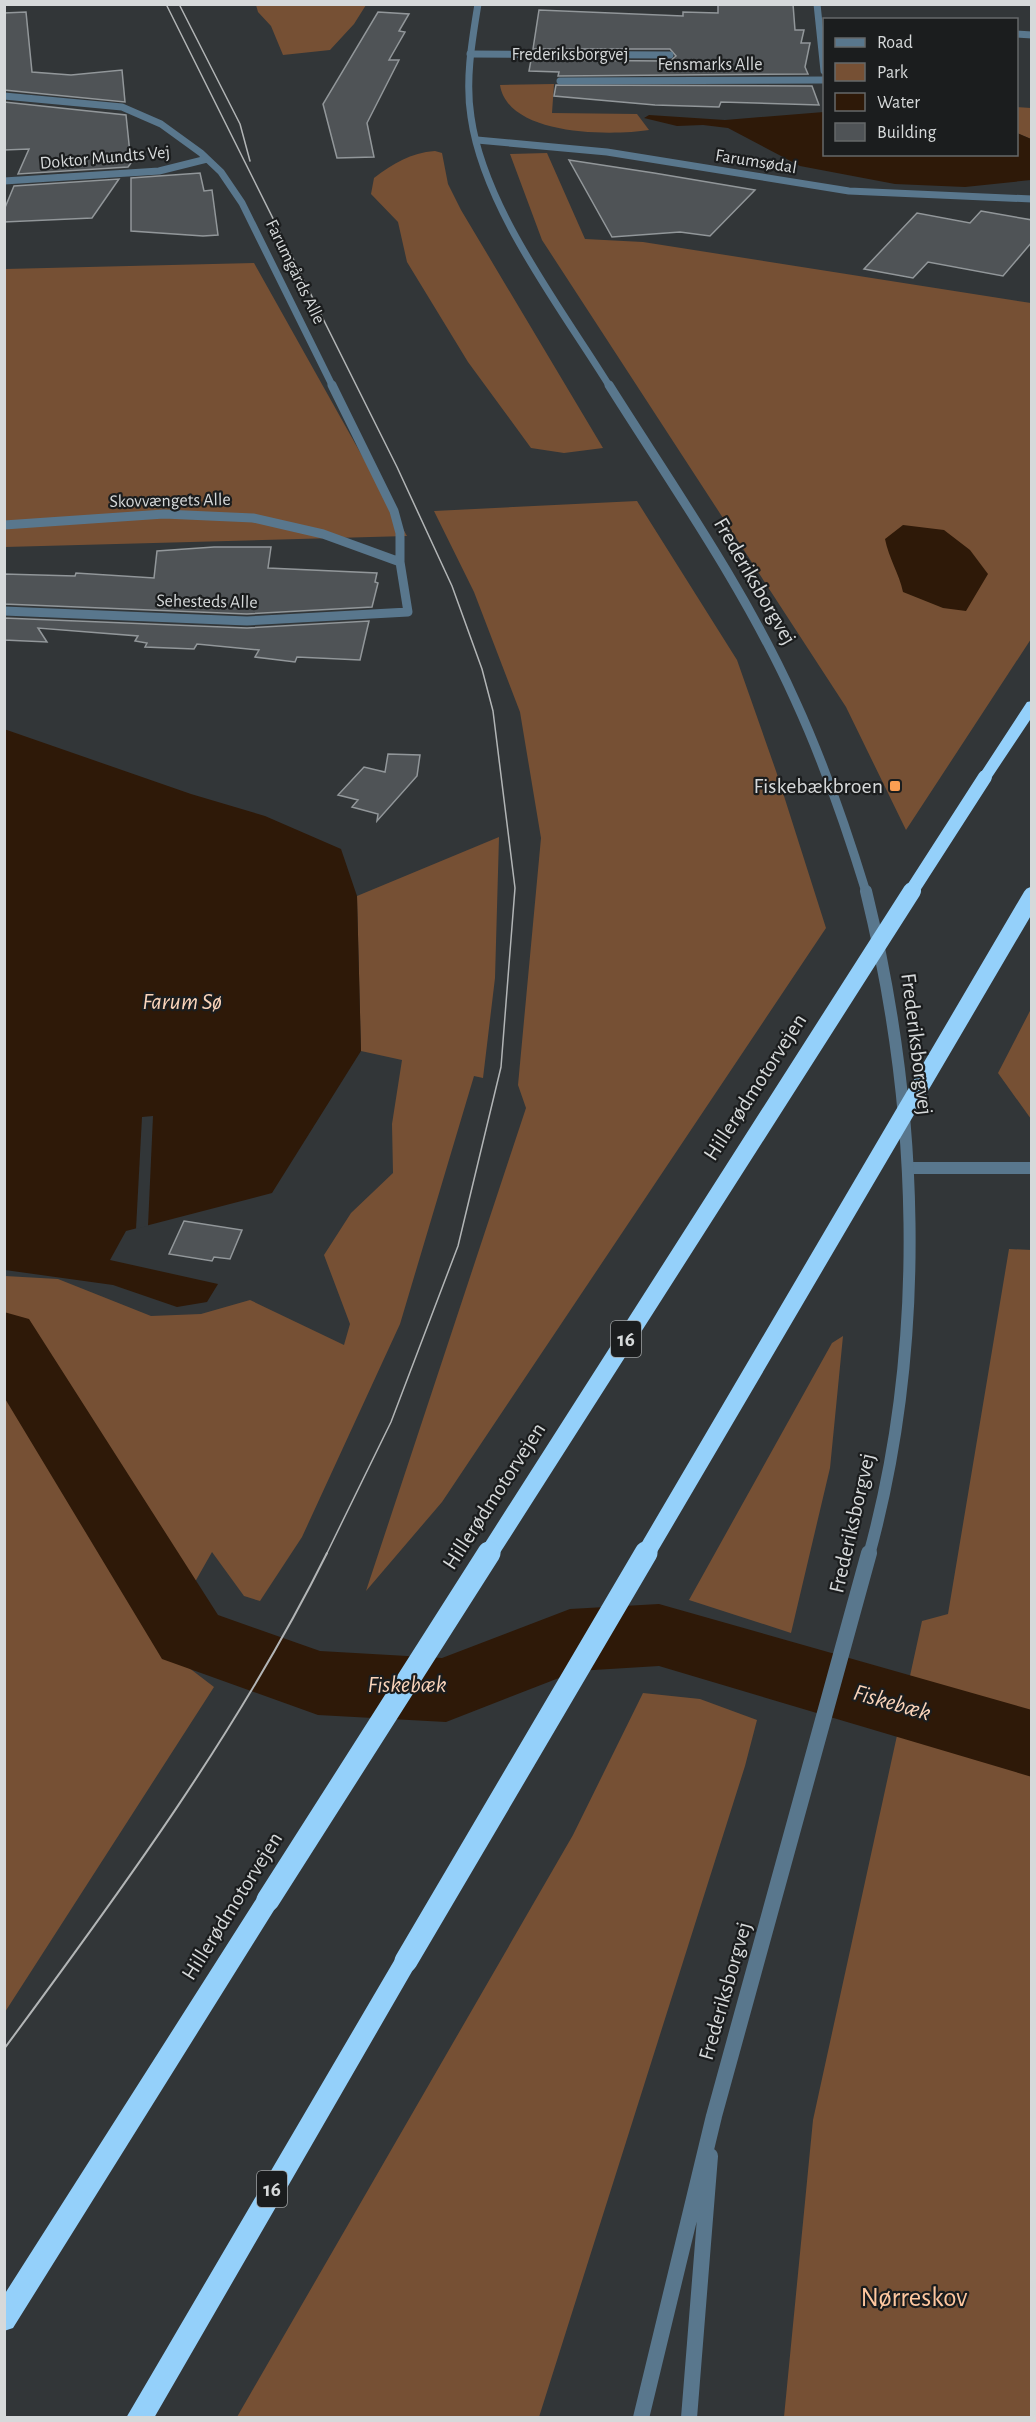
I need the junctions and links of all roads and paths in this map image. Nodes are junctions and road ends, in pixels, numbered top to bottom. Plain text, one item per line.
1 (478, 4) edge
2 (817, 4) edge
3 (822, 23) edge
4 (823, 39) edge
5 (471, 54) junction
6 (670, 55) dead end
7 (823, 80) edge
8 (560, 81) dead end
9 (4, 96) edge
10 (477, 140) junction
11 (207, 159) junction
12 (4, 181) edge
13 (1032, 199) edge
14 (4, 525) edge
15 (400, 562) junction
16 (4, 611) edge
17 (408, 612) joint
18 (1032, 705) edge
19 (1032, 896) edge
20 (910, 1168) junction
21 (1032, 1168) edge
22 (714, 2116) junction
23 (4, 2319) edge
24 (138, 2418) edge
25 (641, 2418) edge
26 (689, 2418) edge

1 - 5 street, Frederiksborgvej
2 - 3 street
3 - 4 street
5 - 6 street, Frederiksborgvej
5 - 10 street, Frederiksborgvej
7 - 8 street, Fensmarks Alle
9 - 11 street, Farumgårds Alle
10 - 13 street, Farumsødal
10 - 20 street, Frederiksborgvej
11 - 12 street, Doktor Mundts Vej
11 - 15 street, Farumgårds Alle
14 - 15 street, Skovvængets Alle
15 - 17 street, Farumgårds Alle
16 - 17 street, Sehesteds Alle
18 - 23 highway, Hillerødmotorvejen / 16, bridge
19 - 24 highway, 16, bridge
20 - 21 street
20 - 22 street, Frederiksborgvej
22 - 25 street, Frederiksborgvej
22 - 26 street, Frederiksborgvej

